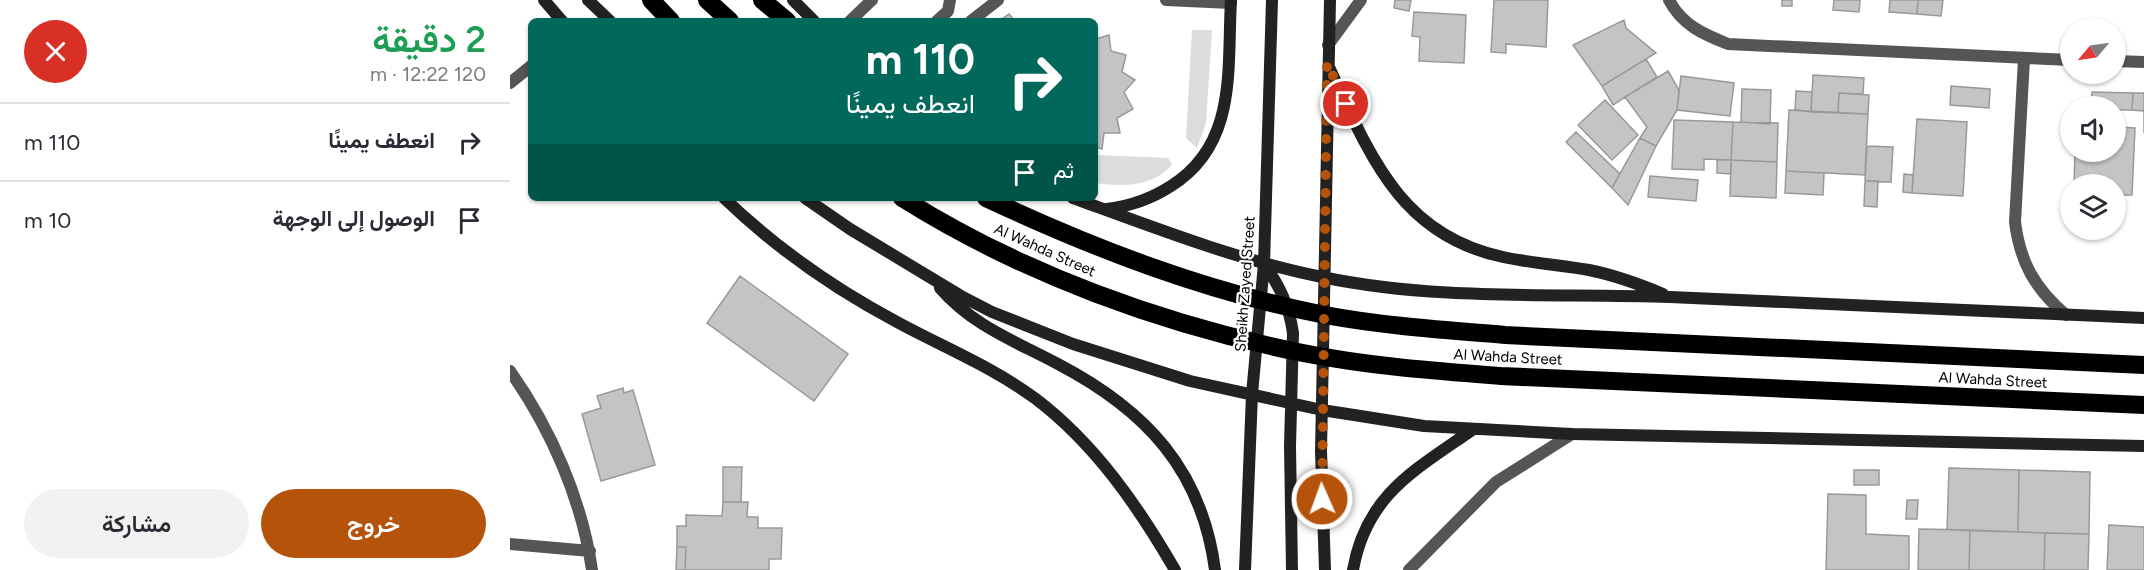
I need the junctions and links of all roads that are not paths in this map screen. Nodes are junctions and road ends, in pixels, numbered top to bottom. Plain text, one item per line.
1 (544, 0) edge
2 (588, 0) edge
3 (651, 0) edge
4 (707, 0) edge
5 (762, 0) edge
6 (793, 0) edge
7 (872, 0) edge
8 (950, 0) edge
9 (998, 0) edge
10 (1166, 0) edge
11 (1272, 0) edge
12 (1330, 0) edge
13 (1362, 0) edge
14 (1669, 0) edge
15 (1231, 1) edge
16 (857, 4) edge
17 (557, 18) edge
18 (607, 18) edge
19 (668, 18) edge
20 (727, 18) edge
21 (783, 18) edge
22 (811, 18) edge
23 (851, 18) edge
24 (940, 18) edge
25 (975, 18) edge
26 (1328, 45) junction
27 (2024, 59) junction
28 (2060, 60) edge
29 (2126, 61) edge
30 (2144, 62) edge
31 (1327, 63) junction
32 (528, 69) edge
33 (510, 83) edge
34 (728, 201) edge
35 (809, 201) edge
36 (908, 201) edge
37 (992, 201) edge
38 (1081, 201) edge
39 (1104, 209) junction
40 (1264, 264) junction
41 (929, 276) junction
42 (1325, 278) junction
43 (1669, 297) junction
44 (2066, 315) junction
45 (2144, 318) edge
46 (2144, 365) edge
47 (510, 371) edge
48 (1252, 394) junction
49 (1290, 404) junction
50 (2144, 405) edge
51 (1322, 410) junction
52 (1472, 430) junction
53 (1572, 434) junction
54 (2144, 446) edge
55 (510, 544) edge
56 (590, 551) junction
57 (592, 570) edge
58 (1175, 570) edge
59 (1215, 570) edge
60 (1245, 570) edge
61 (1292, 570) edge
62 (1324, 570) edge
63 (1353, 570) edge
64 (1409, 570) edge

1 - 17 street
2 - 18 street
3 - 19 highway
4 - 20 highway
5 - 21 highway
6 - 22 street
7 - 16 street
8 - 24 street
9 - 25 street
10 - 15 street
11 - 40 street, Sheikh Zayed Street
12 - 26 street
13 - 26 street
14 - 27 street
15 - 39 street
16 - 23 street
26 - 31 street
27 - 28 street
27 - 44 street
29 - 30 street
31 - 42 street
31 - 43 street
32 - 33 street
34 - 58 street
35 - 41 street
36 - 50 highway, Al Wahda Street
37 - 46 highway, Al Wahda Street
38 - 39 street
39 - 40 street
40 - 42 street
40 - 48 street, Sheikh Zayed Street
40 - 49 street
41 - 48 street
41 - 59 street
42 - 43 street
42 - 51 street
43 - 44 street
44 - 45 street
47 - 56 street
48 - 49 street
48 - 60 street, Sheikh Zayed Street
49 - 51 street
49 - 61 street
51 - 52 street
51 - 62 street
52 - 53 street
52 - 63 street
53 - 54 street
53 - 64 street
55 - 56 street
56 - 57 street

